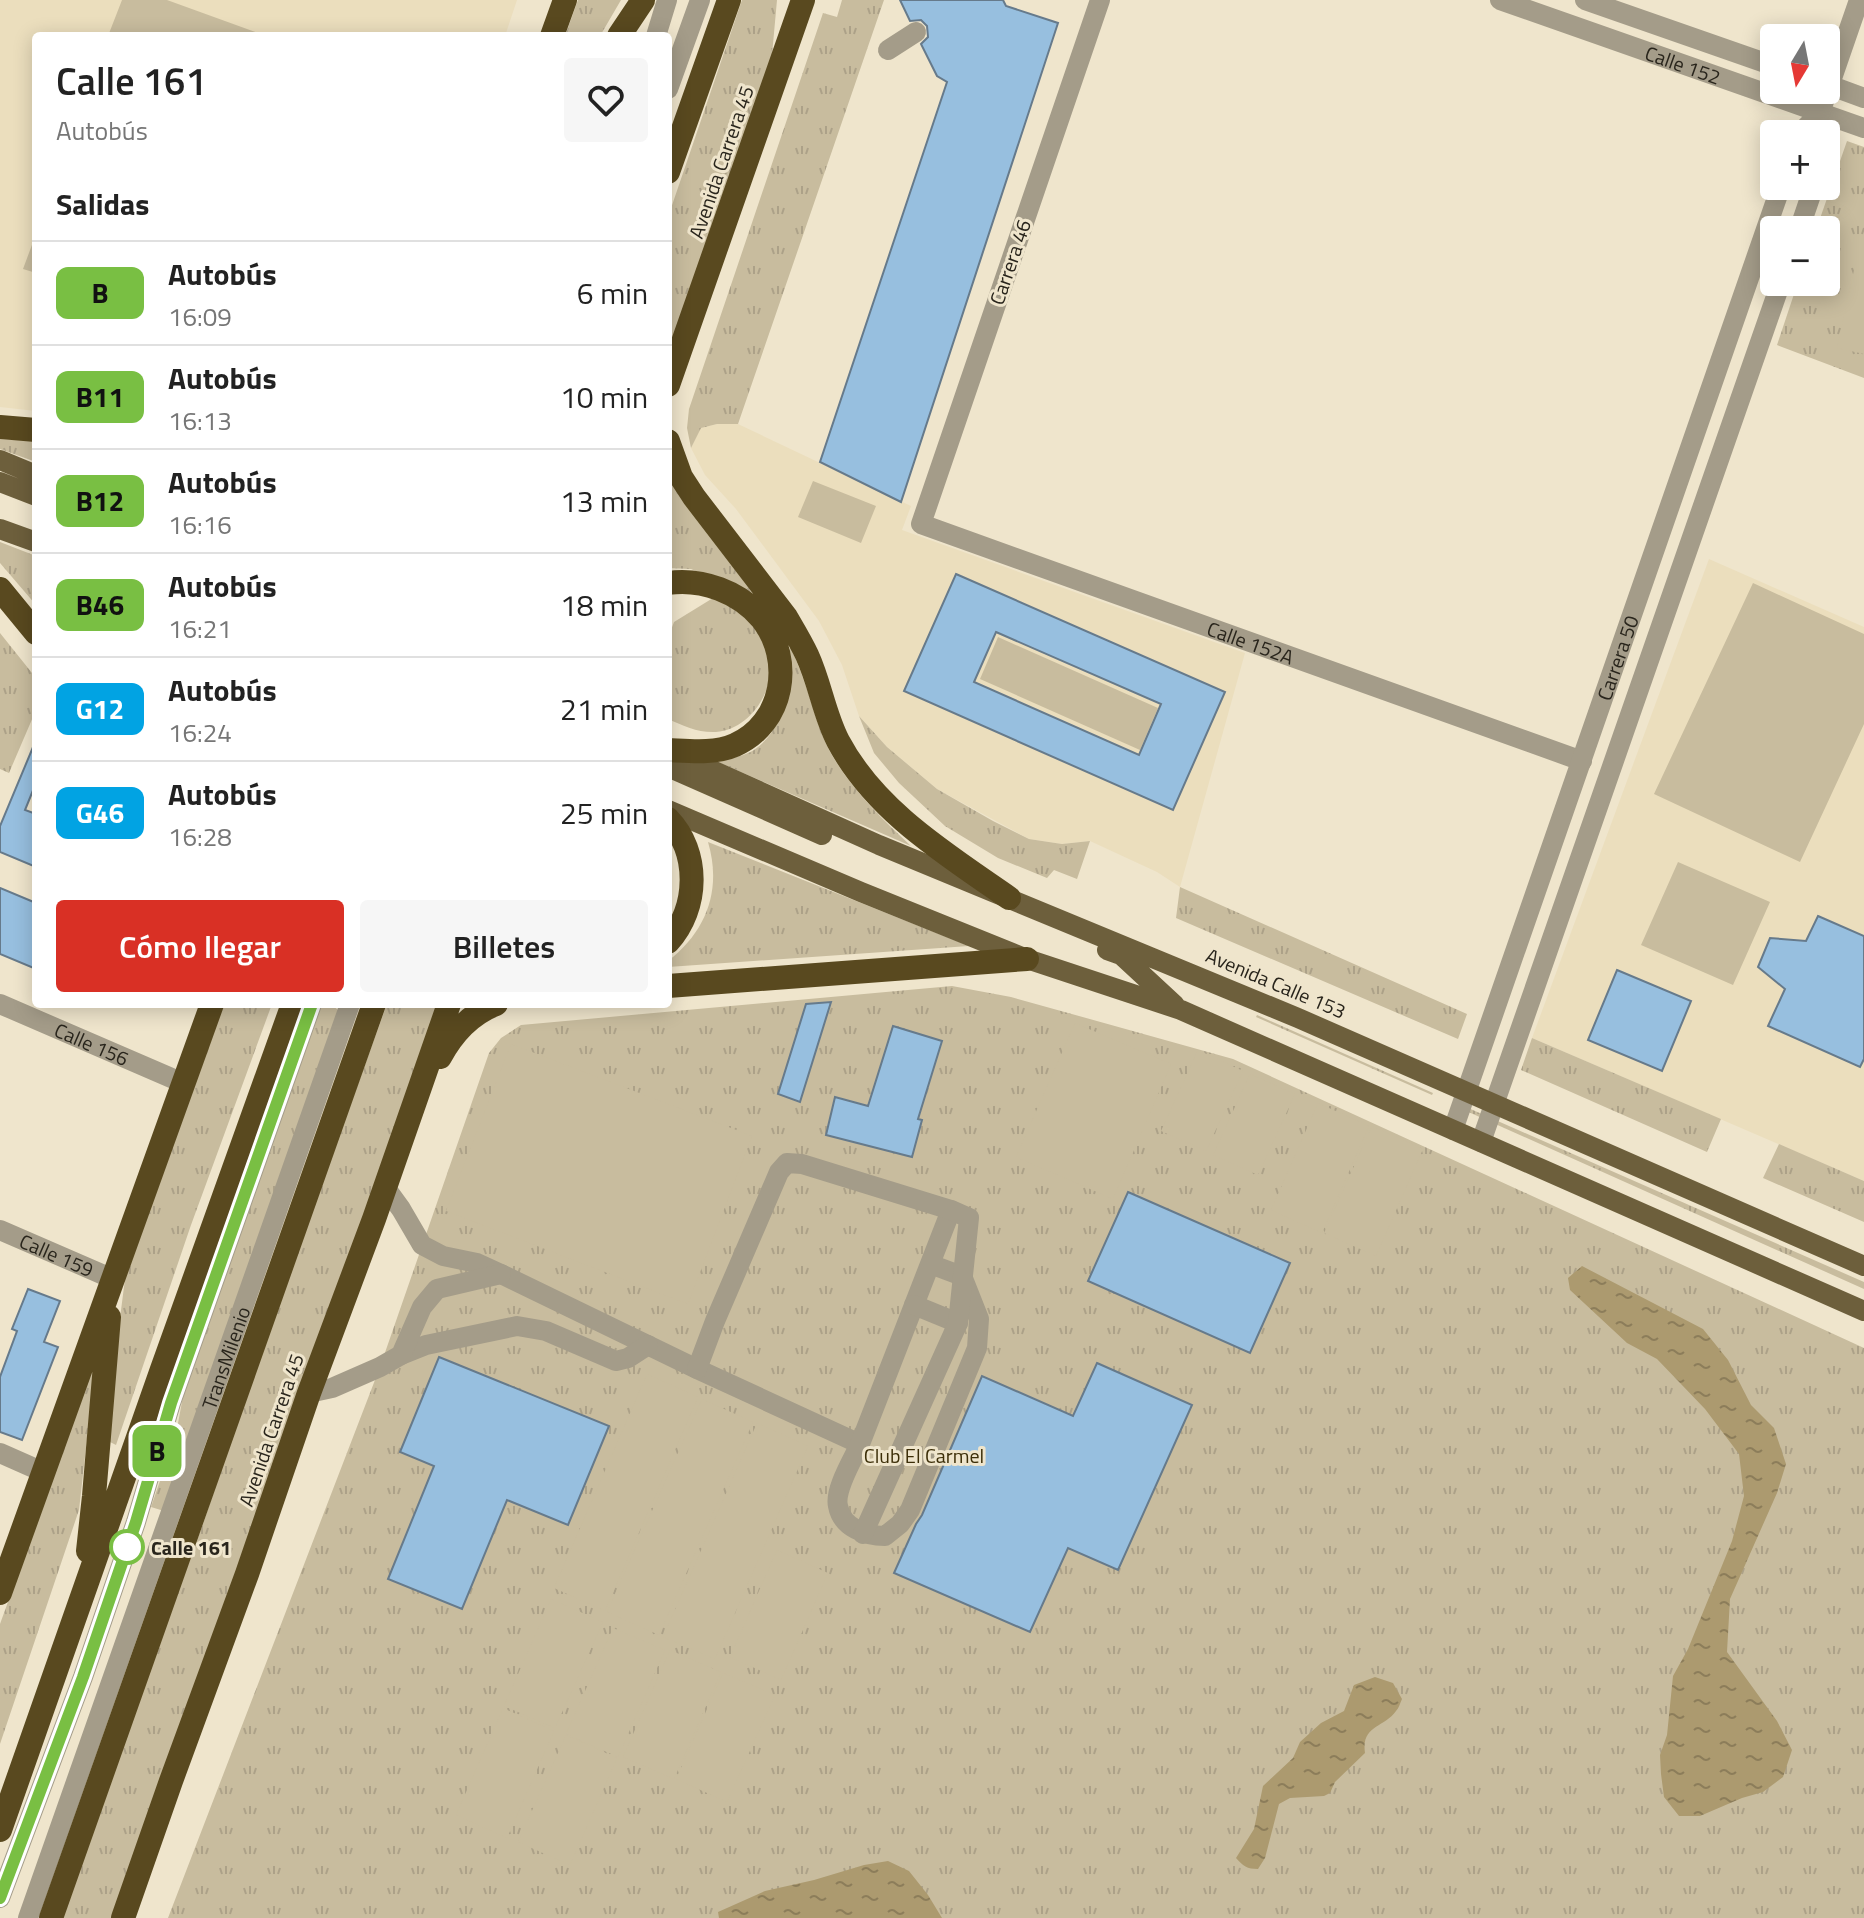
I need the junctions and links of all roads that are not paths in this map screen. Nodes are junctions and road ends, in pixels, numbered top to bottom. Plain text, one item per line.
1 (565, 0) edge
2 (643, 0) edge
3 (650, 0) edge
4 (667, 0) edge
5 (700, 0) edge
6 (729, 0) edge
7 (783, 0) edge
8 (803, 0) edge
9 (1100, 0) edge
10 (1500, 0) edge
11 (1585, 0) edge
12 (1859, 0) edge
13 (553, 32) edge
14 (622, 32) edge
15 (638, 32) edge
16 (657, 32) edge
17 (916, 32) dead end
18 (888, 50) dead end
19 (1840, 52) edge
20 (1760, 61) edge
21 (672, 78) edge
22 (774, 83) junction
23 (1840, 89) edge
24 (1864, 98) edge
25 (1823, 104) edge
26 (1820, 113) junction
27 (1813, 120) edge
28 (1822, 120) edge
29 (1864, 128) edge
30 (672, 161) edge
31 (1776, 200) edge
32 (1776, 296) edge
33 (672, 374) edge
34 (0, 427) edge
35 (32, 430) edge
36 (672, 452) edge
37 (0, 460) edge
38 (32, 473) edge
39 (0, 482) edge
40 (32, 494) edge
41 (921, 524) joint
42 (0, 529) edge
43 (32, 541) edge
44 (672, 582) edge
45 (0, 589) edge
46 (32, 628) edge
47 (672, 750) edge
48 (672, 752) edge
49 (1582, 761) junction
50 (672, 769) edge
51 (672, 812) edge
52 (672, 823) edge
53 (877, 852) junction
54 (1009, 898) junction
55 (672, 936) edge
56 (1027, 959) junction
57 (672, 986) edge
58 (0, 1004) edge
59 (211, 1008) edge
60 (306, 1008) edge
61 (306, 1008) edge
62 (373, 1008) edge
63 (448, 1008) edge
64 (488, 1008) edge
65 (346, 1010) edge
66 (1181, 1010) junction
67 (183, 1083) junction
68 (1466, 1091) junction
69 (415, 1101) junction
70 (1495, 1104) junction
71 (1453, 1130) junction
72 (1481, 1142) junction
73 (385, 1187) junction
74 (951, 1210) junction
75 (0, 1230) edge
76 (930, 1264) junction
77 (1864, 1266) edge
78 (501, 1274) junction
79 (962, 1276) junction
80 (113, 1279) junction
81 (914, 1305) junction
82 (1864, 1311) edge
83 (958, 1323) junction
84 (648, 1345) junction
85 (401, 1355) junction
86 (697, 1369) junction
87 (309, 1393) junction
88 (860, 1444) junction
89 (0, 1453) edge
90 (43, 1472) junction
91 (863, 1534) junction
92 (0, 1593) edge
93 (82, 1597) junction
94 (0, 1830) edge
95 (0, 1898) edge
96 (28, 1918) edge
97 (51, 1918) edge
98 (123, 1918) edge

1 - 13 highway
2 - 14 highway
3 - 15 highway
4 - 16 street
5 - 21 street
6 - 30 highway
7 - 22 highway
8 - 22 highway, Avenida Carrera 45
9 - 41 street, Carrera 46
10 - 26 street, Calle 152
11 - 20 street, Calle 152
12 - 19 street
17 - 18 street
22 - 33 highway, Avenida Carrera 45
23 - 24 street
25 - 26 street
26 - 27 street
26 - 28 street
26 - 29 street, Calle 152
31 - 49 street, Carrera 50
32 - 70 street, Carrera 50
34 - 35 highway
36 - 54 highway
37 - 38 main road
39 - 40 main road
41 - 49 street, Calle 152A
42 - 43 main road
44 - 47 highway
45 - 46 highway
48 - 53 main road, Avenida Calle 153
49 - 68 street, Carrera 50
50 - 53 main road, Avenida Calle 153
51 - 56 main road, Avenida Calle 153
52 - 55 highway
53 - 54 main road, Avenida Calle 153
53 - 66 main road, Avenida Calle 153
54 - 68 main road, Avenida Calle 153
56 - 57 highway
56 - 66 main road, Avenida Calle 153
58 - 67 street, Calle 156
59 - 67 highway
60 - 93 highway
61 - 95 street, TransMilenio
62 - 97 highway
63 - 69 highway, Avenida Carrera 45
64 - 69 highway
65 - 96 street, TransMilenio
66 - 71 main road, Avenida Calle 153
67 - 80 highway
68 - 70 main road, Avenida Calle 153
68 - 71 street, Carrera 50
69 - 73 highway, Avenida Carrera 45
70 - 72 street, Carrera 50
70 - 77 main road, Avenida Calle 153
71 - 72 main road, Avenida Calle 153
72 - 82 main road, Avenida Calle 153
73 - 78 street
73 - 87 highway, Avenida Carrera 45
74 - 76 street
74 - 79 street
74 - 86 street
75 - 80 street, Calle 159
76 - 79 street
76 - 81 street
78 - 84 street
78 - 85 street
79 - 83 street
79 - 91 street
80 - 90 highway
80 - 93 highway
81 - 83 street
81 - 88 street
83 - 91 street
84 - 85 street
84 - 86 street
85 - 87 street
86 - 88 street
87 - 98 highway, Avenida Carrera 45
88 - 91 street
89 - 90 street
90 - 92 highway
93 - 94 highway

